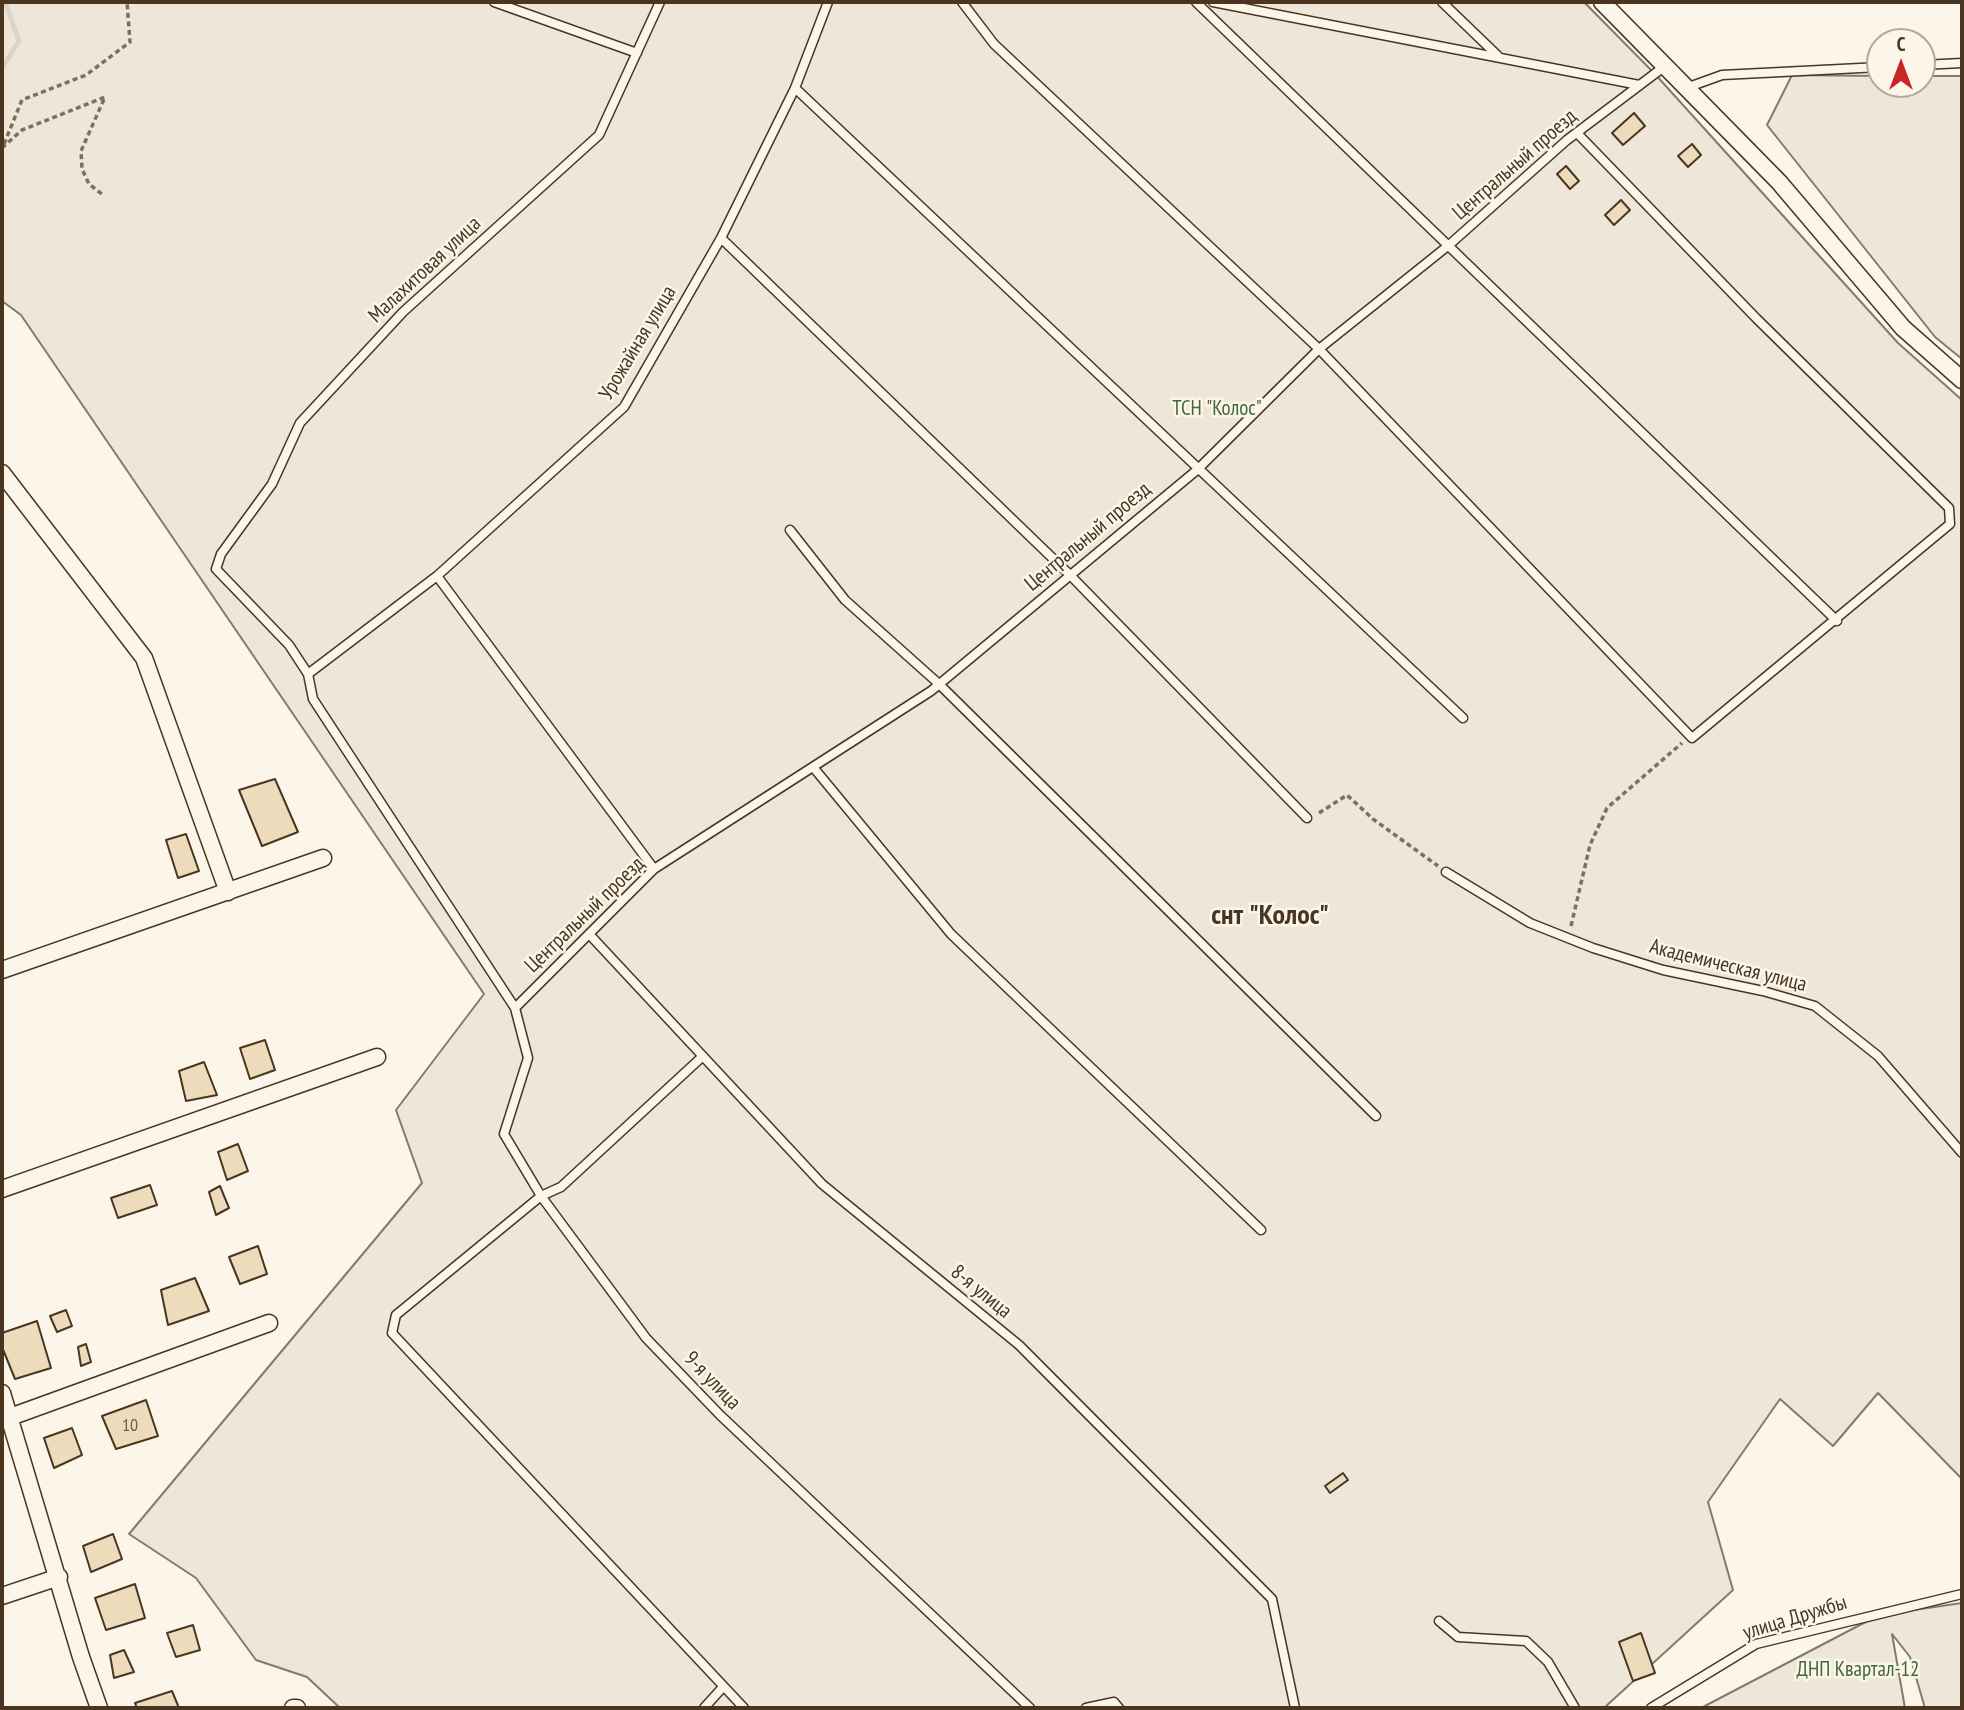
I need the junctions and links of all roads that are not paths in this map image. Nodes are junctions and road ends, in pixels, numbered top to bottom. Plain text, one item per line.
1 (494, 2) edge
2 (660, 2) edge
3 (828, 2) edge
4 (962, 2) edge
5 (1196, 2) edge
6 (1213, 2) edge
7 (1442, 2) edge
8 (1602, 2) edge
9 (637, 53) junction
10 (1498, 56) junction
11 (1962, 63) edge
12 (1936, 64) edge
13 (1665, 66) junction
14 (1866, 68) edge
15 (1639, 85) junction
16 (794, 88) junction
17 (1686, 88) junction
18 (1577, 133) junction
19 (721, 238) junction
20 (1449, 245) junction
21 (1319, 349) junction
22 (1962, 380) edge
23 (1197, 470) junction
24 (2, 473) edge
25 (790, 530) dead end
26 (216, 569) joint
27 (1070, 575) junction
28 (437, 576) junction
29 (1837, 621) junction
30 (308, 674) junction
31 (939, 684) junction
32 (1463, 718) dead end
33 (813, 767) junction
34 (1307, 818) road end
35 (323, 858) dead end
36 (654, 869) junction
37 (1446, 872) road end
38 (228, 892) junction
39 (589, 934) junction
40 (2, 970) edge
41 (515, 1008) junction
42 (703, 1056) junction
43 (377, 1057) dead end
44 (1376, 1116) dead end
45 (1962, 1153) edge
46 (2, 1189) edge
47 (541, 1196) junction
48 (1261, 1230) dead end
49 (269, 1323) dead end
50 (2, 1393) edge
51 (6, 1419) edge
52 (59, 1577) junction
53 (1962, 1594) edge
54 (2, 1596) edge
55 (1439, 1621) dead end
56 (723, 1687) junction
57 (100, 1708) edge
58 (704, 1708) edge
59 (744, 1708) edge
60 (1030, 1708) edge
61 (1086, 1708) edge
62 (1119, 1708) edge
63 (1295, 1708) edge
64 (1574, 1708) edge
65 (1651, 1708) edge

1 - 9 lane
2 - 9 lane, Малахитовая улица
3 - 16 lane, Урожайная улица
4 - 21 lane
5 - 20 lane
6 - 10 lane
7 - 10 lane
8 - 13 street
9 - 26 lane, Малахитовая улица
10 - 15 lane
11 - 12 lane
13 - 15 lane, Центральный проезд
13 - 17 street
14 - 17 lane
15 - 18 lane, Центральный проезд
16 - 19 lane, Урожайная улица
16 - 23 lane
17 - 22 street
18 - 20 lane, Центральный проезд
18 - 29 lane
19 - 27 lane
19 - 28 lane, Урожайная улица
20 - 21 lane, Центральный проезд
20 - 29 lane
21 - 23 lane, Центральный проезд
21 - 29 lane
23 - 27 lane, Центральный проезд
23 - 32 lane
24 - 38 street
25 - 31 lane
26 - 30 lane, 9-я улица
27 - 31 lane, Центральный проезд
27 - 34 lane
28 - 30 lane, Урожайная улица
28 - 36 lane
30 - 41 lane, 9-я улица
31 - 33 lane, Центральный проезд
31 - 44 lane
33 - 36 lane, Центральный проезд
33 - 48 lane
35 - 38 street
36 - 39 lane, Центральный проезд
37 - 45 lane, Академическая улица
38 - 40 street
39 - 41 lane, Центральный проезд
39 - 42 lane, 8-я улица
41 - 47 lane, 9-я улица
42 - 47 lane
42 - 63 lane, 8-я улица
43 - 46 street
47 - 56 lane
47 - 60 lane, 9-я улица
49 - 51 street
50 - 51 street
51 - 52 street
52 - 54 street
52 - 57 street
53 - 65 lane, улица Дружбы
55 - 64 lane
56 - 58 lane
56 - 59 lane
61 - 62 lane

